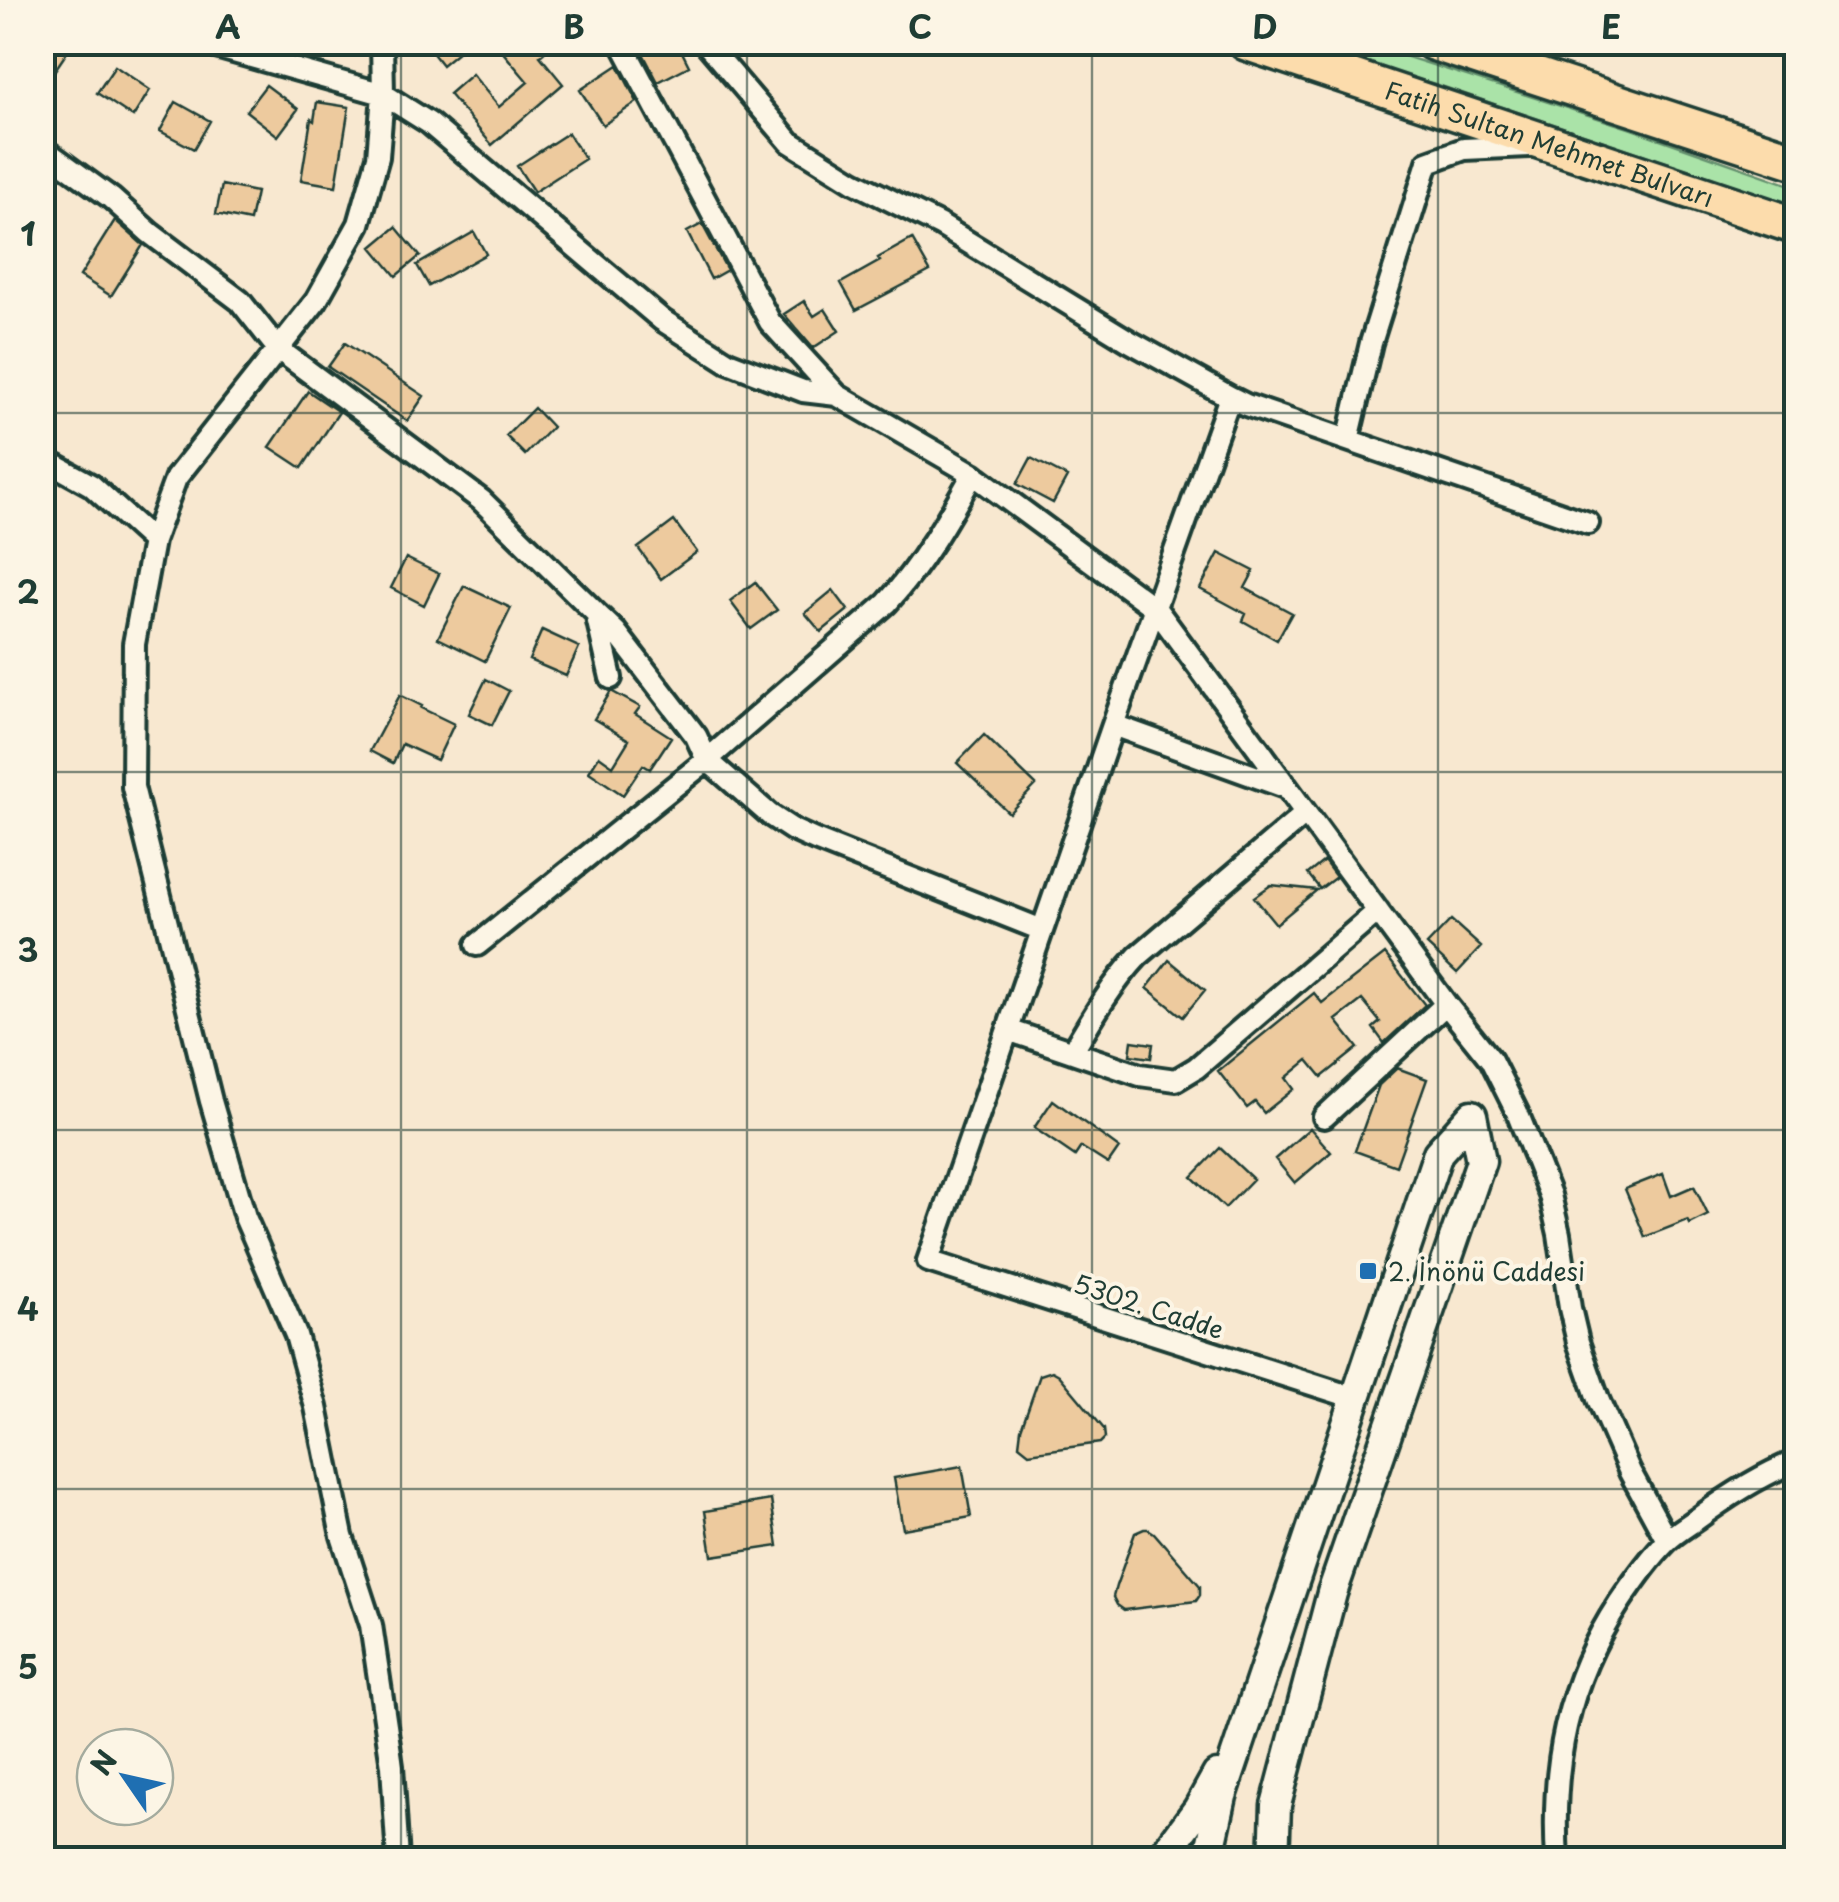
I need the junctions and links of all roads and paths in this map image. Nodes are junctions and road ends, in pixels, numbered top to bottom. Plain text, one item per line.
1 (382, 42) edge
2 (621, 42) edge
3 (705, 42) edge
4 (1246, 42) edge
5 (1446, 44) edge
6 (216, 47) dead end
7 (383, 94) junction
8 (1553, 145) junction
9 (42, 148) edge
10 (1796, 161) edge
11 (1796, 226) edge
12 (278, 349) junction
13 (836, 394) junction
14 (1230, 397) junction
15 (1348, 440) junction
16 (42, 458) edge
17 (972, 474) junction
18 (1588, 524) dead end
19 (153, 541) junction
20 (1156, 609) junction
21 (596, 614) junction
22 (611, 678) dead end
23 (1113, 726) junction
24 (708, 760) junction
25 (1286, 787) junction
26 (1306, 814) junction
27 (1378, 911) junction
28 (1042, 930) junction
29 (477, 944) dead end
30 (1446, 1004) junction
31 (1008, 1030) junction
32 (1072, 1052) junction
33 (1324, 1117) dead end
34 (1355, 1398) junction
35 (1395, 1410) junction
36 (1796, 1461) edge
37 (1668, 1540) junction
38 (1247, 1721) junction
39 (398, 1860) edge
40 (1160, 1860) edge
41 (1208, 1860) edge
42 (1274, 1860) edge
43 (1557, 1860) edge

1 - 7 street
2 - 13 street
3 - 14 street
4 - 8 highway, Fatih Sultan Mehmet Bulvarı
5 - 10 highway
6 - 7 street
7 - 12 street
7 - 13 street
8 - 11 highway, Fatih Sultan Mehmet Bulvarı
8 - 15 street
9 - 12 street
12 - 19 street
12 - 21 street
13 - 17 street
14 - 15 street
14 - 20 street
15 - 18 street
16 - 19 street
17 - 20 street
17 - 24 street
19 - 39 street
20 - 23 street
20 - 25 street
21 - 22 street
21 - 24 street
23 - 25 street
23 - 28 street
24 - 28 street
24 - 29 street
25 - 26 street
26 - 27 street
26 - 32 street
27 - 30 street
27 - 32 street
28 - 31 street
30 - 33 street
30 - 37 street
31 - 32 street
31 - 34 street, 5302. Cadde
34 - 35 main road
34 - 35 main road
34 - 38 main road
35 - 42 main road
36 - 37 street
37 - 43 street
38 - 40 main road
38 - 41 main road

